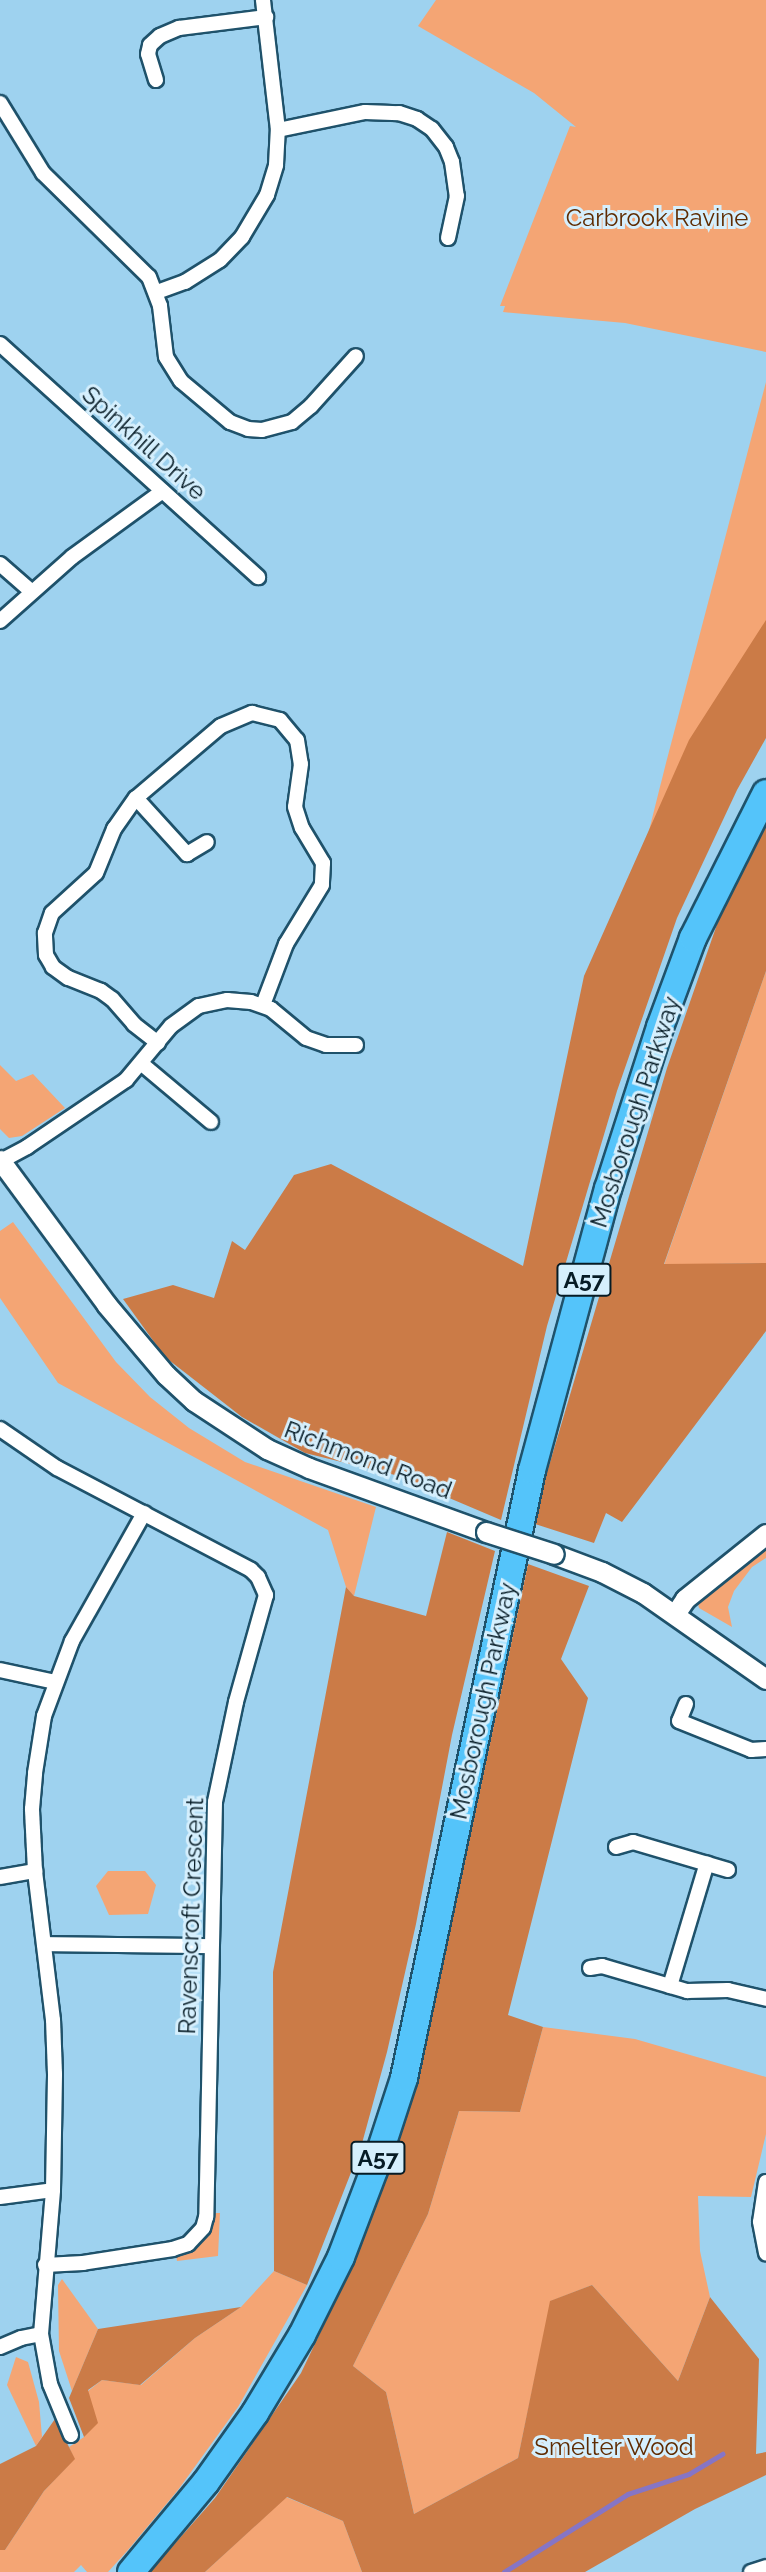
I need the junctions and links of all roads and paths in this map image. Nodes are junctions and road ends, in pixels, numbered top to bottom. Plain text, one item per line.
1 (263, 0) edge
2 (266, 17) junction
3 (156, 80) dead end
4 (0, 103) edge
5 (278, 130) junction
6 (448, 238) dead end
7 (157, 292) junction
8 (0, 344) edge
9 (356, 356) dead end
10 (163, 491) junction
11 (0, 564) edge
12 (258, 577) dead end
13 (31, 591) junction
14 (0, 621) edge
15 (766, 793) edge
16 (136, 798) junction
17 (207, 842) dead end
18 (263, 1005) junction
19 (158, 1043) junction
20 (356, 1045) dead end
21 (142, 1064) junction
22 (211, 1122) dead end
23 (0, 1160) edge
24 (0, 1429) edge
25 (144, 1513) junction
26 (766, 1534) edge
27 (676, 1614) junction
28 (0, 1670) edge
29 (766, 1679) edge
30 (55, 1682) junction
31 (686, 1704) dead end
32 (766, 1749) edge
33 (616, 1847) dead end
34 (707, 1863) junction
35 (728, 1870) dead end
36 (34, 1871) junction
37 (0, 1877) edge
38 (44, 1944) junction
39 (211, 1946) junction
40 (590, 1968) dead end
41 (670, 1986) junction
42 (766, 1999) edge
43 (766, 2182) edge
44 (53, 2190) junction
45 (0, 2197) edge
46 (766, 2253) edge
47 (45, 2265) junction
48 (41, 2334) junction
49 (0, 2347) edge
50 (71, 2435) dead end
51 (766, 2567) edge
52 (131, 2572) edge
53 (751, 2572) edge

1 - 2 street
2 - 3 street
2 - 5 street
4 - 7 street
5 - 6 street
5 - 7 street
7 - 9 street
8 - 10 street, Spinkhill Drive
10 - 12 street, Spinkhill Drive
10 - 13 street
11 - 13 street
13 - 14 street
15 - 52 highway, Mosborough Parkway / A57
16 - 17 street
16 - 18 street
16 - 19 street
18 - 19 street
18 - 20 street
19 - 21 street
21 - 22 street
21 - 23 street
23 - 27 main road, Richmond Road, bridge
24 - 25 street, Ravenscroft Crescent
25 - 30 street
25 - 39 street, Ravenscroft Crescent
26 - 27 main road
27 - 29 main road, Richmond Road
28 - 30 street
30 - 36 street
31 - 32 street
33 - 34 street
34 - 35 street
34 - 41 street
36 - 37 street
36 - 38 street
38 - 39 street
38 - 44 street
39 - 47 street, Ravenscroft Crescent
40 - 41 street
41 - 42 street
43 - 46 street
44 - 45 street
44 - 47 street
47 - 48 street
48 - 49 street
48 - 50 street
51 - 53 street

